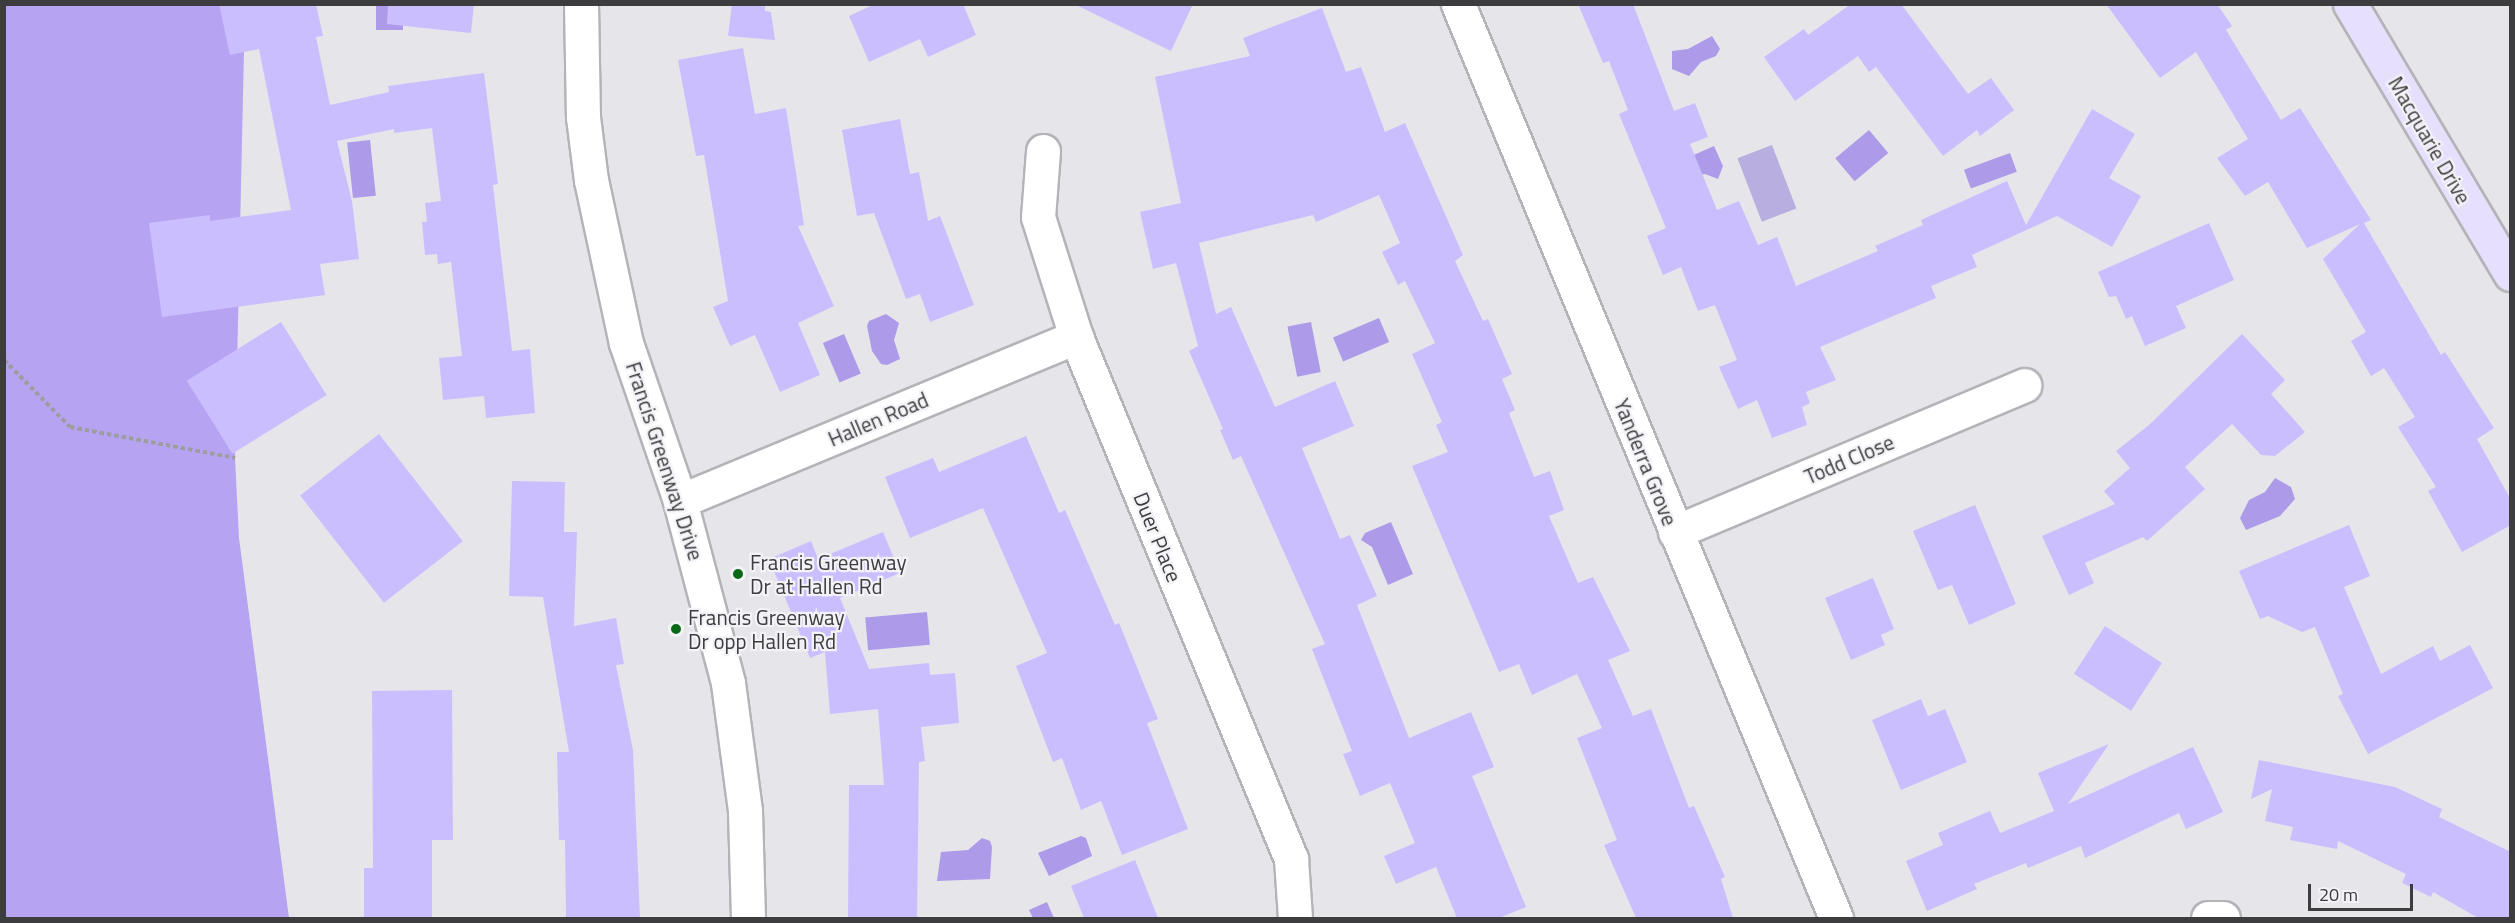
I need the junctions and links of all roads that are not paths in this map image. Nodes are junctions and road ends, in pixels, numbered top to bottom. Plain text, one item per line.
1 (581, 4) edge
2 (1458, 4) edge
3 (2350, 4) edge
4 (1043, 151) dead end
5 (2511, 274) edge
6 (1076, 337) junction
7 (2024, 385) dead end
8 (680, 501) junction
9 (1675, 532) junction
10 (748, 918) edge
11 (1295, 918) edge
12 (1836, 918) edge
13 (2208, 918) edge
14 (2223, 918) edge

1 - 8 street, Francis Greenway Drive
2 - 9 street, Yanderra Grove
3 - 5 main road, Macquarie Drive
4 - 6 street, Duer Place
6 - 8 street, Hallen Road
6 - 11 street, Duer Place
7 - 9 street, Todd Close
8 - 10 street, Francis Greenway Drive
9 - 12 street, Yanderra Grove
13 - 14 street

